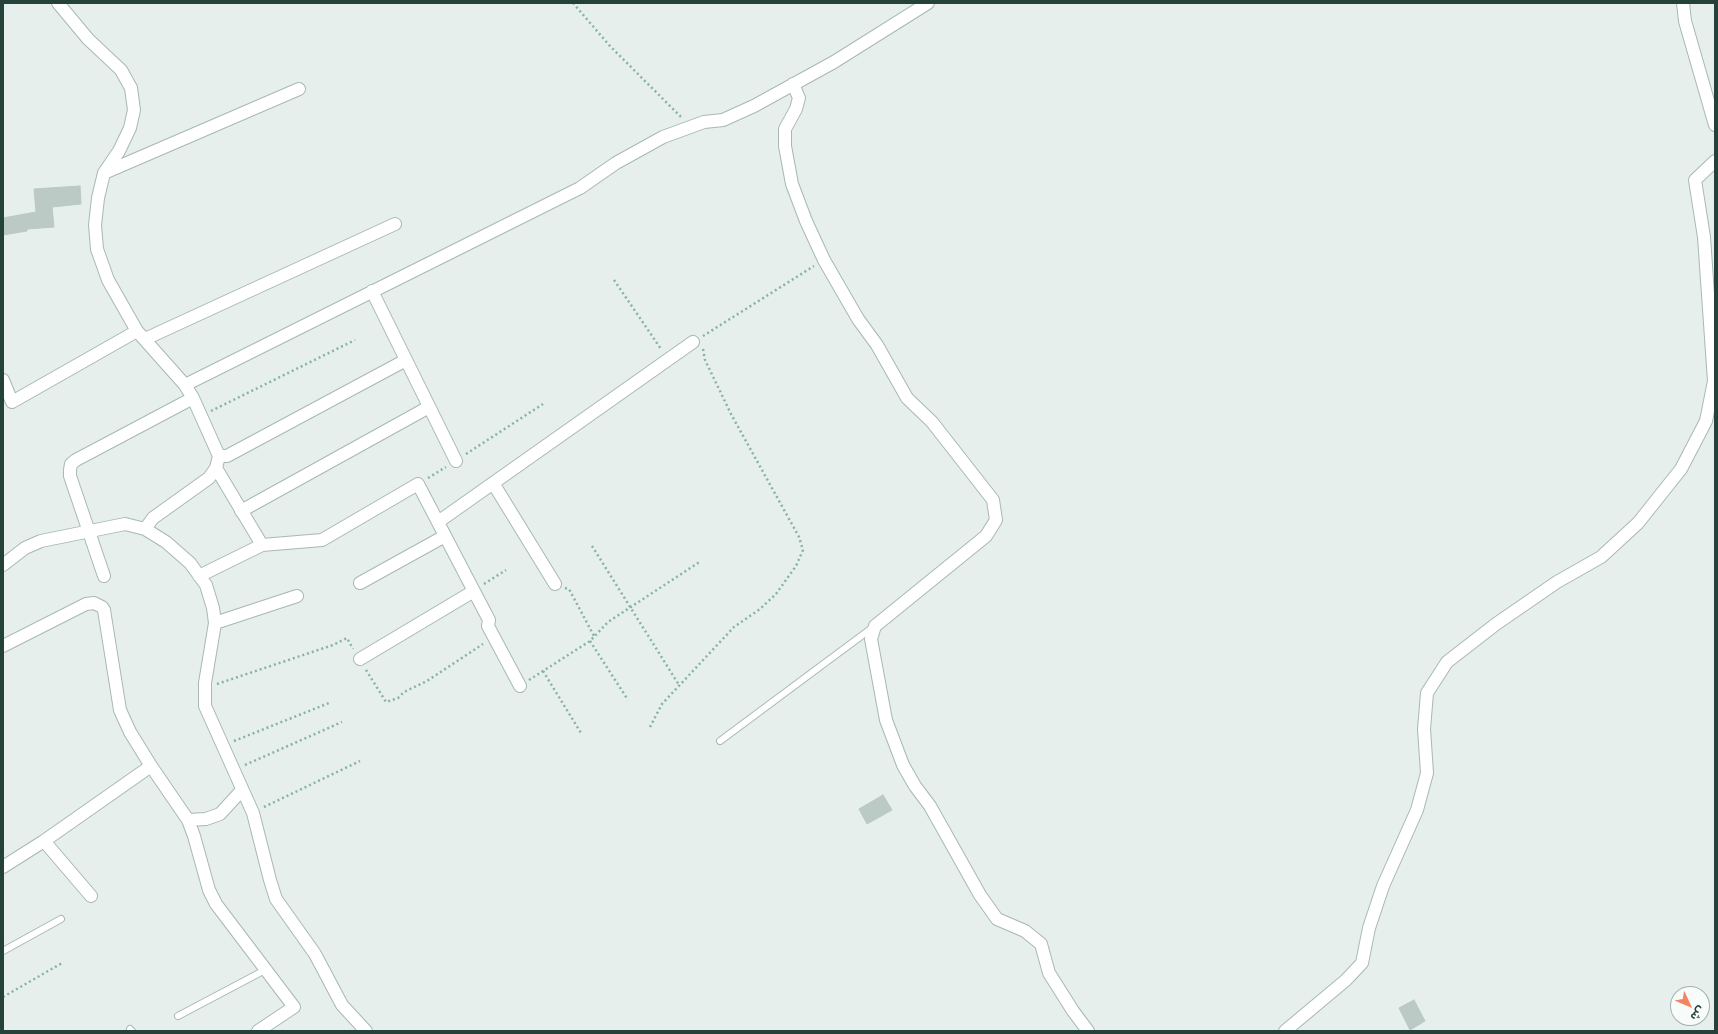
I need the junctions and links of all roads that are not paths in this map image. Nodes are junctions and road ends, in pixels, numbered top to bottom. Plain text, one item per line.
1 (58, 3) edge
2 (928, 3) edge
3 (1683, 3) edge
4 (793, 84) junction
5 (299, 88) dead end
6 (1715, 125) edge
7 (1715, 161) edge
8 (104, 173) junction
9 (395, 224) dead end
10 (372, 291) junction
11 (141, 335) junction
12 (700, 343) road end
13 (406, 360) junction
14 (3, 380) edge
15 (185, 385) junction
16 (193, 398) junction
17 (429, 407) junction
18 (219, 456) junction
19 (456, 461) road end
20 (216, 468) junction
21 (493, 483) junction
22 (241, 511) junction
23 (438, 522) junction
24 (145, 529) junction
25 (88, 531) junction
26 (445, 536) junction
27 (262, 545) junction
28 (3, 565) edge
29 (104, 576) dead end
30 (199, 576) junction
31 (360, 582) dead end
32 (556, 584) road end
33 (474, 590) junction
34 (297, 596) dead end
35 (215, 623) junction
36 (875, 626) junction
37 (3, 646) edge
38 (360, 659) road end
39 (520, 686) road end
40 (720, 741) dead end
41 (151, 766) junction
42 (242, 790) junction
43 (188, 820) junction
44 (44, 841) junction
45 (3, 867) edge
46 (91, 896) dead end
47 (61, 919) dead end
48 (3, 951) edge
49 (265, 970) junction
50 (178, 1016) dead end
51 (258, 1031) edge
52 (366, 1031) edge
53 (1088, 1031) edge
54 (1285, 1031) edge

1 - 8 street
2 - 4 street
3 - 6 street
4 - 10 street
4 - 36 street
5 - 8 street
7 - 54 street
8 - 11 street
9 - 11 street
10 - 13 street
10 - 15 street
11 - 14 street
11 - 15 street
12 - 21 street
13 - 17 street
13 - 18 street
15 - 16 street
16 - 18 street
16 - 25 street
17 - 19 street
17 - 22 street
18 - 20 street
20 - 22 street
20 - 24 street
21 - 23 street
21 - 32 street
22 - 27 street
23 - 26 street
23 - 27 street
24 - 25 street
24 - 30 street
25 - 28 street
25 - 29 street
26 - 31 street
26 - 33 street
27 - 30 street
30 - 35 street
33 - 38 street
33 - 39 street
34 - 35 street
35 - 42 street
36 - 40 lane
36 - 53 street
37 - 41 street
41 - 43 street
41 - 44 street
42 - 43 street
42 - 52 street
43 - 49 street
44 - 45 street
44 - 46 street
47 - 48 lane
49 - 50 lane
49 - 51 street

